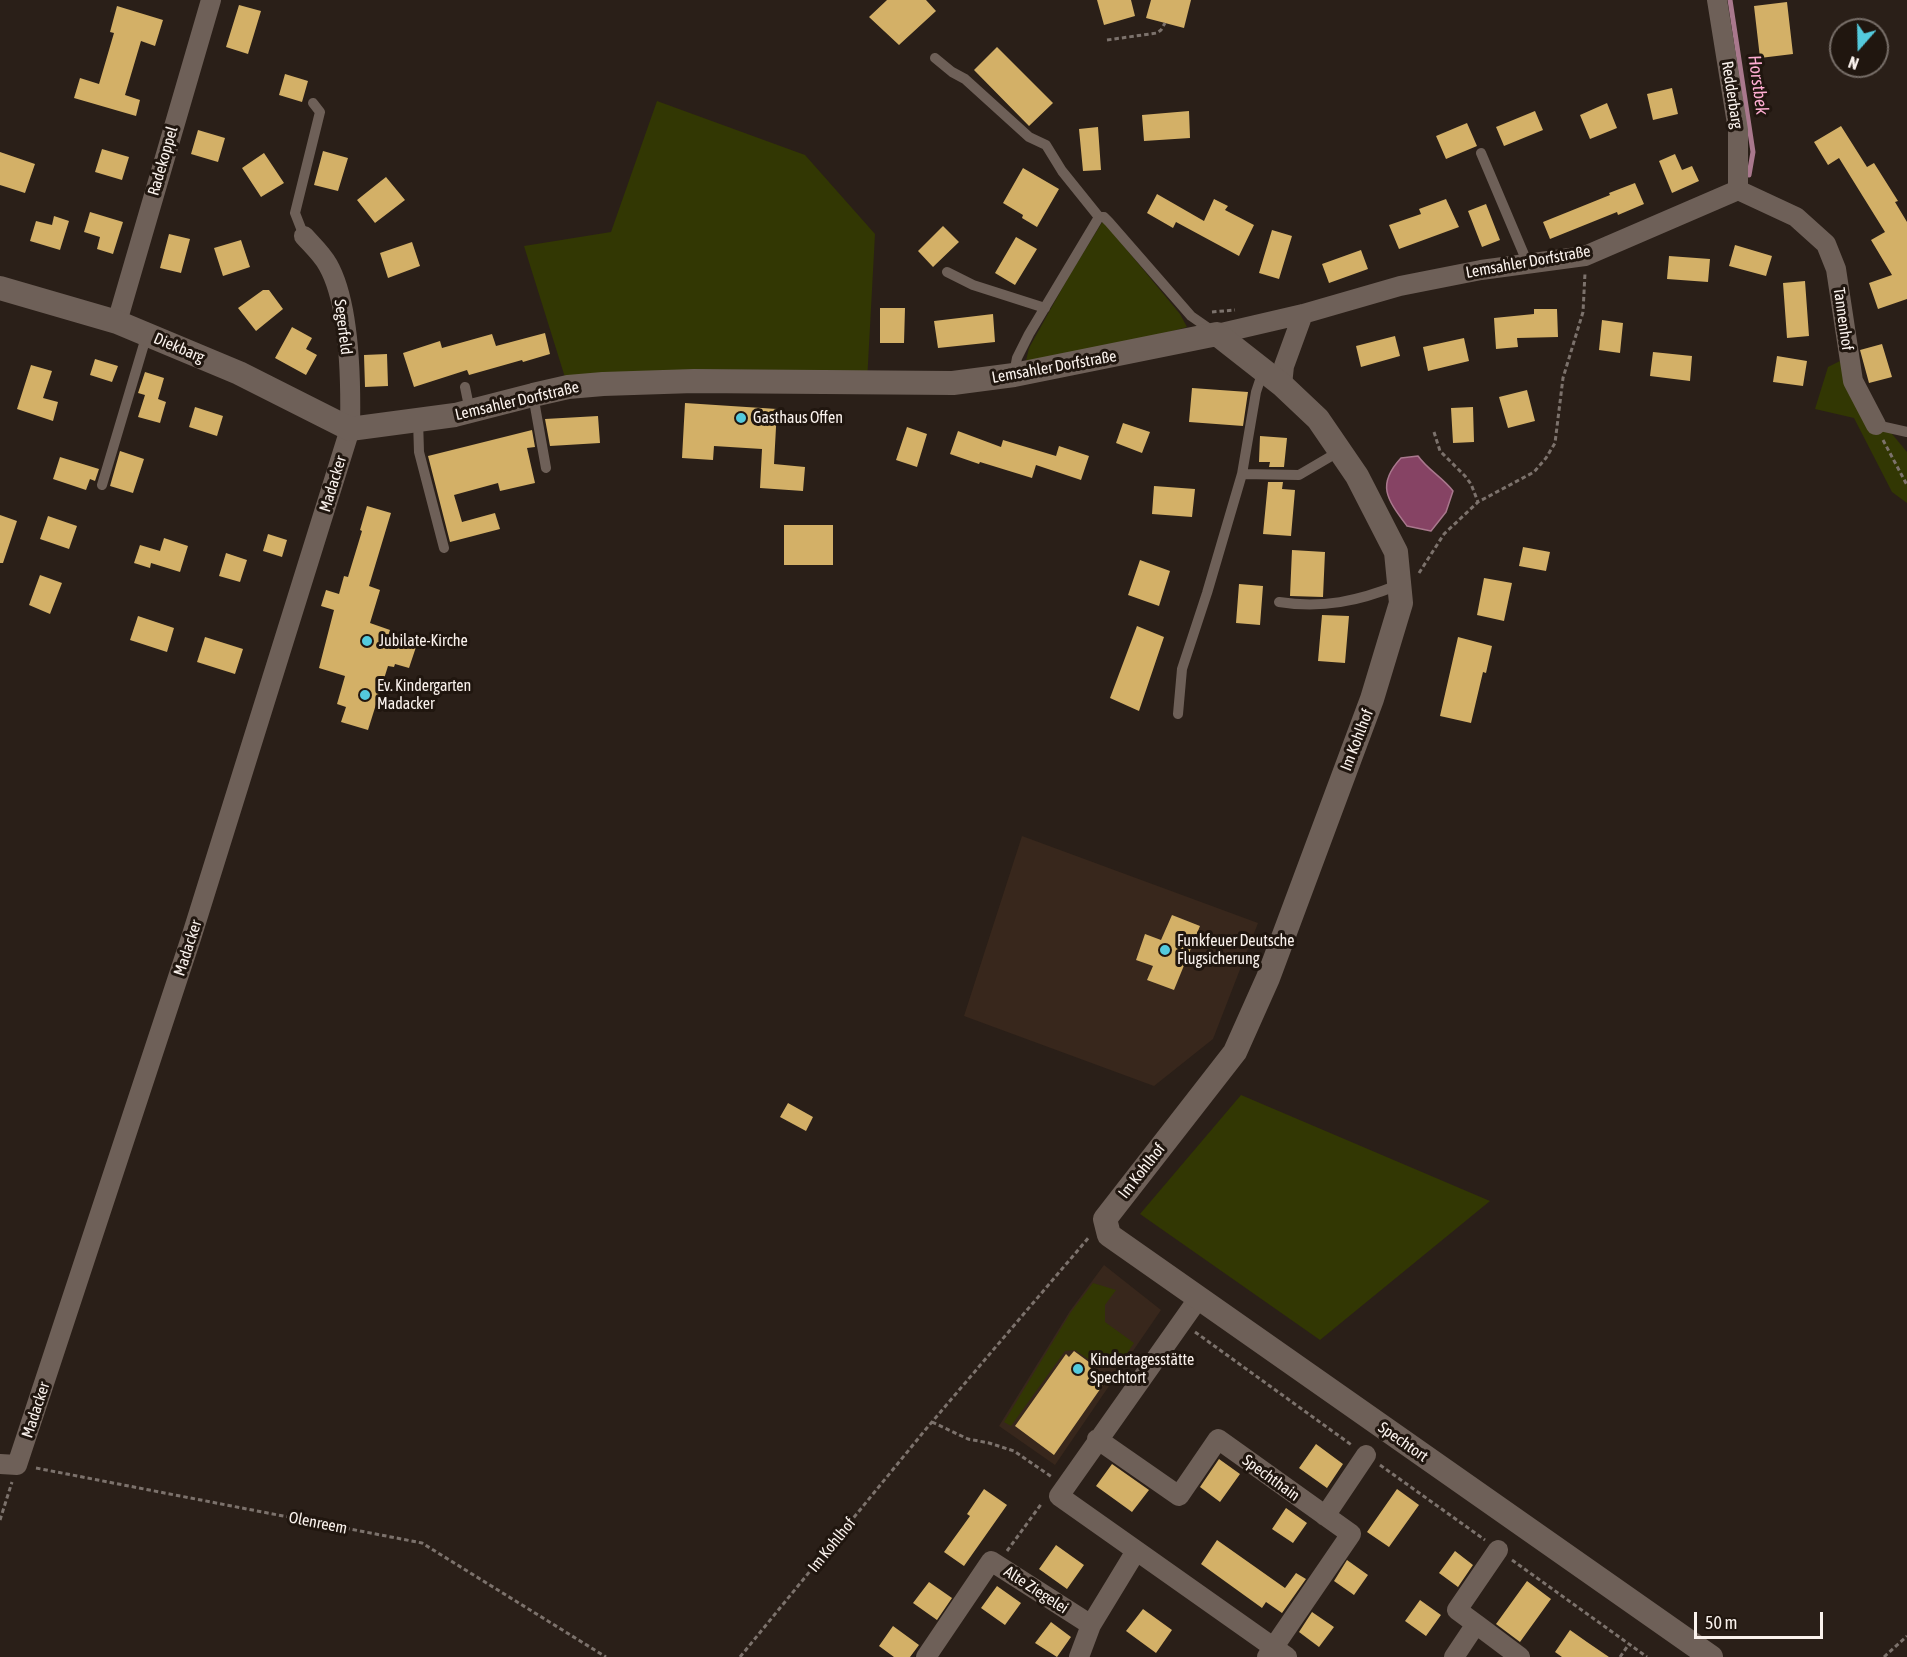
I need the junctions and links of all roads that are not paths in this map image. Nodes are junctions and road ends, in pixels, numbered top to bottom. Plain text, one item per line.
1 (210, 0) edge
2 (1717, 0) edge
3 (935, 58) dead end
4 (313, 103) dead end
5 (1481, 153) dead end
6 (1738, 190) junction
7 (1099, 217) junction
8 (304, 236) joint
9 (1528, 264) junction
10 (947, 272) dead end
11 (0, 288) edge
12 (1045, 308) junction
13 (1303, 314) junction
14 (117, 322) junction
15 (147, 334) junction
16 (1217, 334) junction
17 (1014, 375) junction
18 (1273, 378) junction
19 (465, 387) dead end
20 (533, 395) junction
21 (470, 411) junction
22 (418, 420) junction
23 (1876, 425) joint
24 (350, 429) junction
25 (1907, 432) edge
26 (1340, 451) junction
27 (546, 468) dead end
28 (1242, 474) junction
29 (102, 484) dead end
30 (444, 548) dead end
31 (1409, 579) junction
32 (1279, 602) dead end
33 (1178, 714) dead end
34 (1105, 1219) joint
35 (1198, 1299) junction
36 (1097, 1439) junction
37 (1366, 1455) road end
38 (9, 1465) edge
39 (1325, 1516) junction
40 (1498, 1550) road end
41 (1136, 1551) junction
42 (1476, 1624) junction
43 (1091, 1625) junction
44 (1276, 1654) edge
45 (926, 1657) edge
46 (1079, 1657) edge
47 (1454, 1657) edge
48 (1520, 1657) edge
49 (1711, 1657) edge

1 - 14 street, Radekoppel
2 - 6 street, Redderbarg
3 - 7 lane
4 - 8 lane
5 - 9 lane
6 - 9 street, Lemsahler Dorfstraße
6 - 23 street, Tannenhof
7 - 12 lane
7 - 16 lane
8 - 24 street, Segerfeld
9 - 13 street, Lemsahler Dorfstraße
10 - 12 lane
11 - 14 street, Diekbarg
12 - 17 lane
13 - 16 street, Lemsahler Dorfstraße
13 - 18 street
14 - 15 street, Diekbarg
15 - 24 street, Diekbarg
15 - 29 lane
16 - 17 street, Lemsahler Dorfstraße
16 - 18 street, Im Kohlhof
17 - 20 street, Lemsahler Dorfstraße
18 - 26 street, Im Kohlhof
18 - 28 lane
19 - 21 lane
20 - 21 street, Lemsahler Dorfstraße
20 - 27 lane
21 - 22 street, Lemsahler Dorfstraße
22 - 24 street, Lemsahler Dorfstraße
22 - 30 lane
23 - 25 lane
24 - 38 street, Madacker
26 - 28 lane
26 - 31 street, Im Kohlhof
28 - 33 lane
31 - 32 lane
31 - 34 street, Im Kohlhof
34 - 35 street, Spechtort
35 - 36 street
35 - 49 street, Spechtort
36 - 39 street, Spechthain
36 - 41 street, Spechthain
37 - 39 street
39 - 44 street, Spechthain
40 - 42 street
41 - 43 street
41 - 44 street, Spechthain
42 - 47 street
42 - 48 street
43 - 45 street, Alte Ziegelei
43 - 46 street

